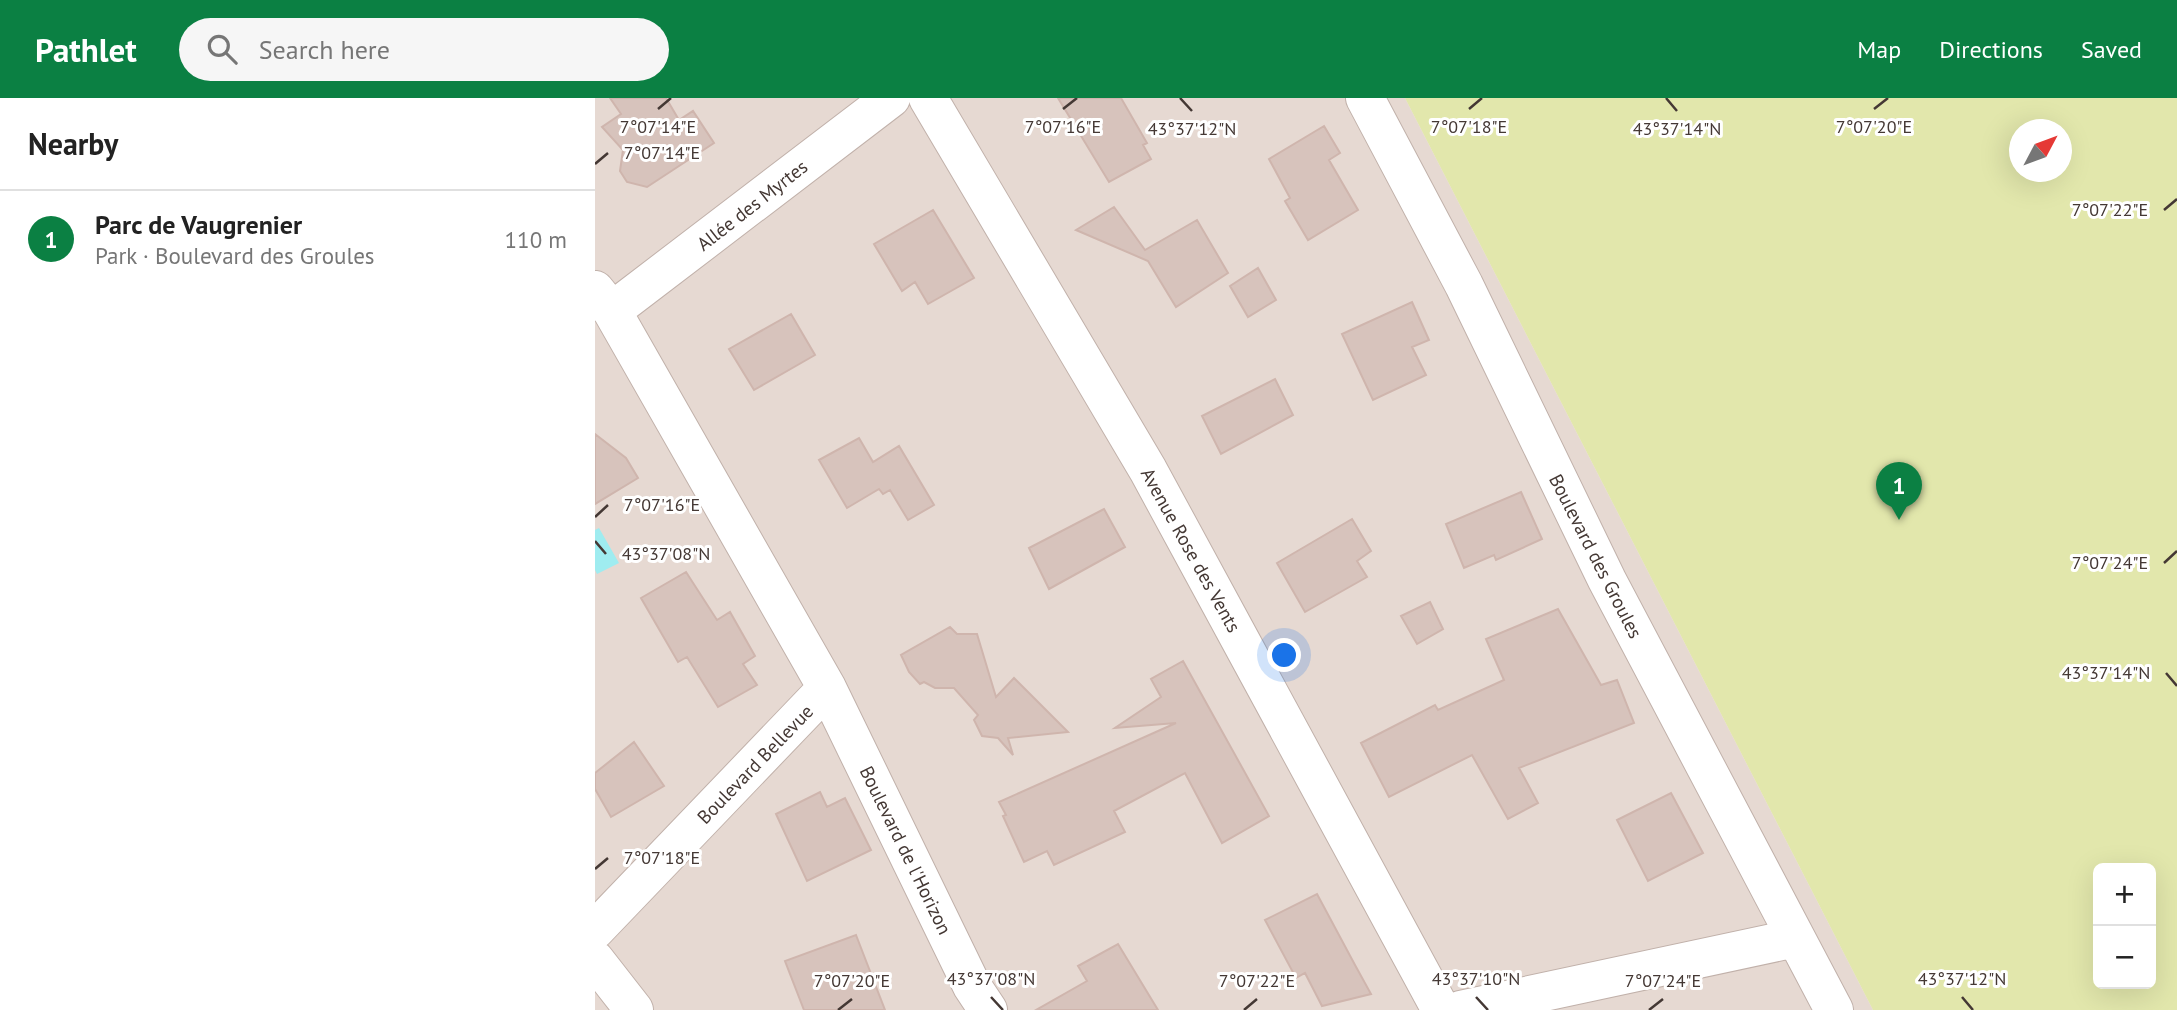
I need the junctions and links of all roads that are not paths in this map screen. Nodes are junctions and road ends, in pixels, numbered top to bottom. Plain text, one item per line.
1 (891, 98) edge
2 (928, 98) edge
3 (1364, 98) edge
4 (604, 300) edge
5 (827, 688) junction
6 (595, 930) edge
7 (1797, 938) junction
8 (595, 960) edge
9 (634, 1010) edge
10 (988, 1010) edge
11 (1441, 1010) edge
12 (1460, 1010) edge
13 (1834, 1010) edge

1 - 4 street, Allée des Myrtes
2 - 11 street, Avenue Rose des Vents
3 - 7 street, Boulevard des Groules
4 - 5 street, Boulevard de l'Horizon
5 - 6 street, Boulevard Bellevue
5 - 10 street, Boulevard de l'Horizon
7 - 12 street
7 - 13 street, Boulevard des Groules
8 - 9 street

